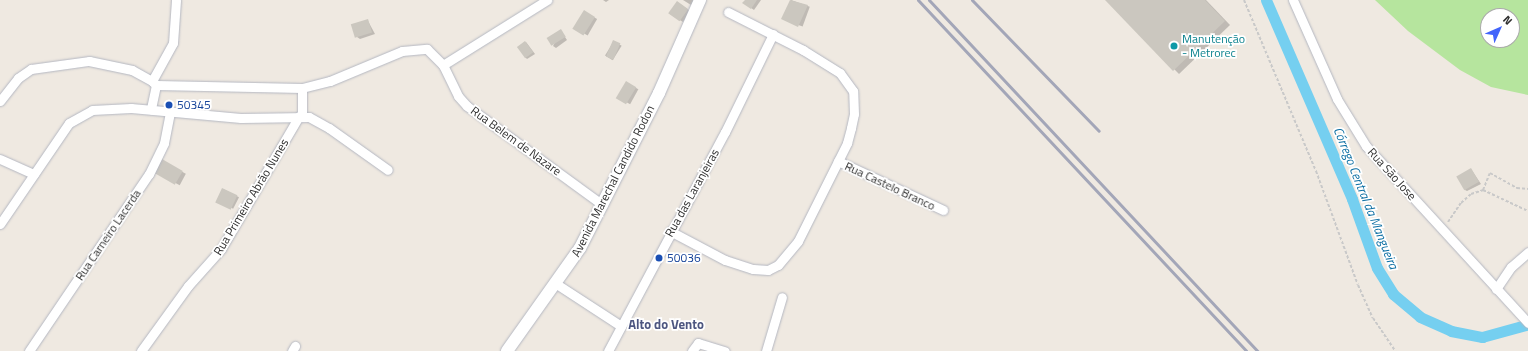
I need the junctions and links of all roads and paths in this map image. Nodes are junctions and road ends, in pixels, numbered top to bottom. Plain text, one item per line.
1 (176, 0) edge
2 (547, 0) edge
3 (700, 0) edge
4 (1244, 0) edge
5 (1292, 0) edge
6 (728, 12) dead end
7 (773, 34) junction
8 (443, 65) junction
9 (154, 83) junction
10 (302, 88) junction
11 (0, 101) edge
12 (151, 109) junction
13 (170, 112) junction
14 (300, 116) junction
15 (0, 159) edge
16 (838, 162) junction
17 (388, 170) dead end
18 (34, 174) junction
19 (1528, 189) edge
20 (1483, 190) junction
21 (603, 205) junction
22 (943, 210) dead end
23 (1528, 211) edge
24 (0, 224) edge
25 (1442, 230) junction
26 (670, 232) junction
27 (1528, 252) edge
28 (555, 283) junction
29 (1496, 289) junction
30 (782, 297) dead end
31 (1528, 323) edge
32 (621, 326) junction
33 (29, 351) edge
34 (141, 351) edge
35 (507, 351) edge
36 (608, 351) edge
37 (692, 351) edge
38 (725, 351) edge
39 (766, 351) edge
40 (1395, 351) edge

1 - 9 street
2 - 8 street
3 - 21 street, Avenida Marechal Candido Rodon
4 - 40 path
5 - 25 street, Rua São Jose
6 - 7 street
7 - 16 street, Rua Castelo Branco
7 - 26 street, Rua das Laranjeiras
8 - 10 street, Rua Belem de Nazare
8 - 21 street, Rua Belem de Nazare
9 - 10 street, Rua Belem de Nazare
9 - 11 street
9 - 12 street
10 - 14 street
12 - 13 street
12 - 18 street
13 - 14 street
13 - 33 street, Rua Carneiro Lacerda
14 - 17 street
14 - 34 street, Rua Primeiro Abrão Nunes
15 - 18 street
16 - 22 street, Rua Castelo Branco
16 - 26 street, Rua Castelo Branco
18 - 24 street
19 - 20 path
20 - 23 path
20 - 25 path
21 - 28 street, Avenida Marechal Candido Rodon
25 - 29 street, Rua São Jose
26 - 32 street, Rua das Laranjeiras
27 - 29 street
28 - 32 street
28 - 35 street, Avenida Marechal Candido Rodon
29 - 31 street, Rua São Jose
30 - 39 street
32 - 36 street, Rua das Laranjeiras
37 - 38 street

